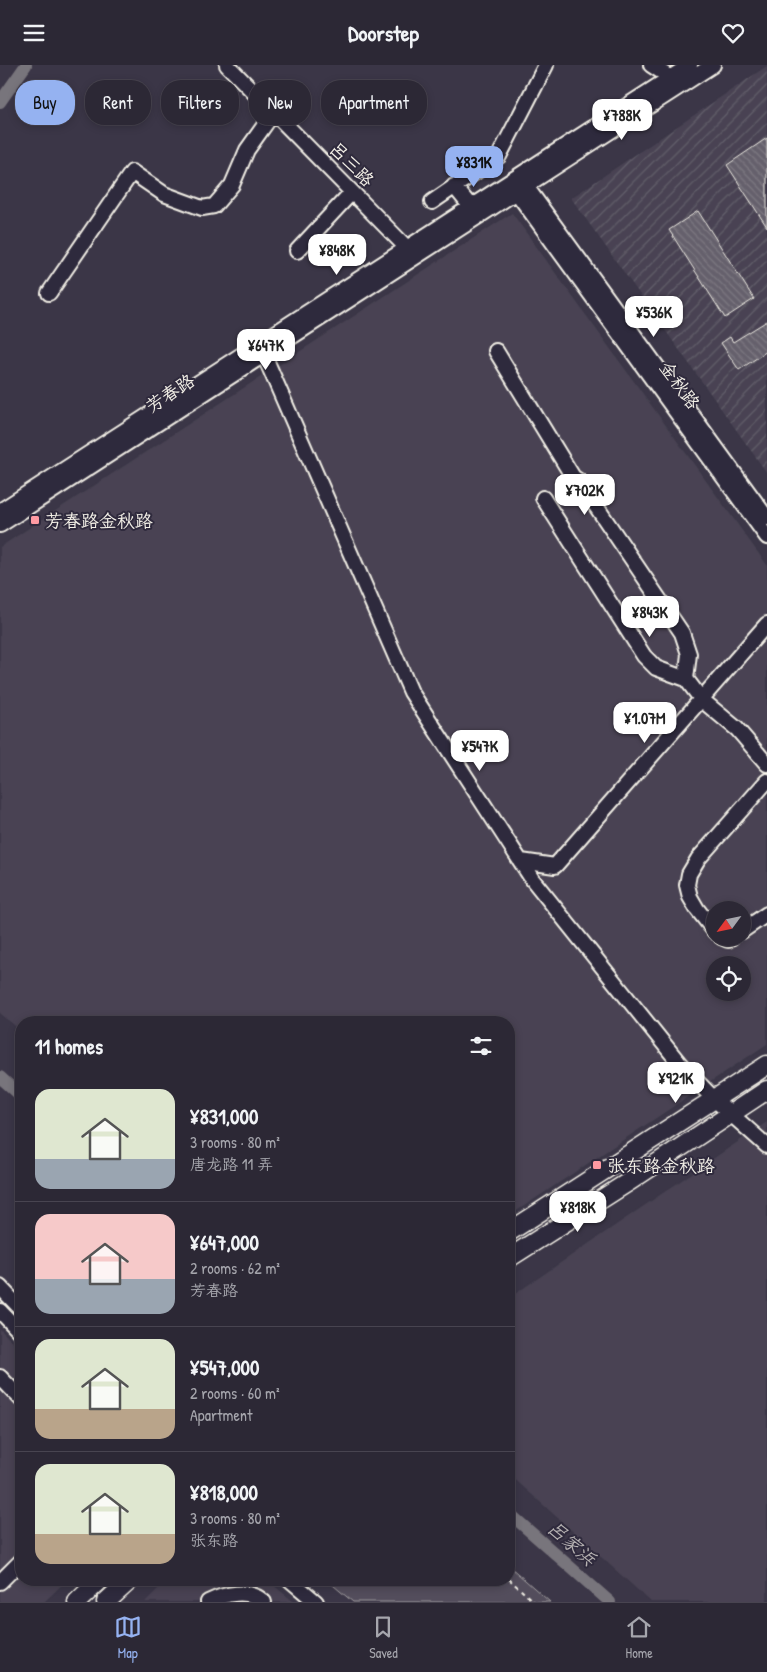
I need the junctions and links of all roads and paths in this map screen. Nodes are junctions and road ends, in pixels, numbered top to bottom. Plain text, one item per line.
1 (227, 65) edge
2 (546, 65) edge
3 (652, 65) edge
4 (690, 65) edge
5 (713, 65) edge
6 (676, 81) junction
7 (249, 87) edge
8 (265, 125) edge
9 (287, 125) edge
10 (517, 184) junction
11 (454, 187) junction
12 (352, 192) junction
13 (432, 202) dead end
14 (471, 207) junction
15 (407, 248) junction
16 (298, 251) dead end
17 (49, 293) dead end
18 (496, 351) dead end
19 (264, 355) junction
20 (543, 498) dead end
21 (0, 511) edge
22 (767, 518) edge
23 (0, 525) edge
24 (767, 537) edge
25 (767, 624) edge
26 (686, 679) junction
27 (702, 700) junction
28 (767, 764) edge
29 (767, 781) edge
30 (521, 861) junction
31 (767, 914) edge
32 (706, 920) edge
33 (751, 925) edge
34 (767, 1065) edge
35 (767, 1091) edge
36 (714, 1099) junction
37 (731, 1114) junction
38 (767, 1146) edge
39 (515, 1228) edge
40 (515, 1254) edge
41 (0, 1287) edge
42 (15, 1303) edge
43 (0, 1311) edge
44 (15, 1327) edge
45 (0, 1377) edge
46 (15, 1393) edge
47 (15, 1567) edge
48 (0, 1582) edge
49 (515, 1585) edge
50 (94, 1586) edge
51 (123, 1586) edge
52 (297, 1586) edge
53 (309, 1586) edge
54 (77, 1602) edge
55 (106, 1602) edge
56 (208, 1602) edge
57 (264, 1602) edge
58 (316, 1602) edge
59 (329, 1602) edge
60 (534, 1602) edge

1 - 7 street, 吕三路
2 - 11 street
3 - 6 street
4 - 6 street, 芳春路
5 - 6 street, 芳春路
6 - 10 street, 芳春路
8 - 17 street
9 - 12 street, 吕三路
10 - 14 street, 芳春路
10 - 19 street, 芳春路
10 - 22 street, 金秋路
10 - 24 street, 金秋路
11 - 13 street
11 - 14 street
12 - 15 street, 吕三路
12 - 16 street
14 - 15 street, 芳春路
15 - 21 street, 芳春路
18 - 26 street
19 - 23 street, 芳春路
19 - 30 street
20 - 26 street
25 - 27 street
26 - 27 street
27 - 28 street
27 - 30 street
29 - 32 street
30 - 36 street
31 - 33 street
34 - 36 main road
35 - 37 main road
36 - 37 street
36 - 39 main road
37 - 38 street
37 - 40 main road
41 - 42 street
43 - 44 street
45 - 46 street
47 - 48 street
49 - 60 path
50 - 54 main road
51 - 55 main road
52 - 58 street
53 - 59 street
56 - 57 street

